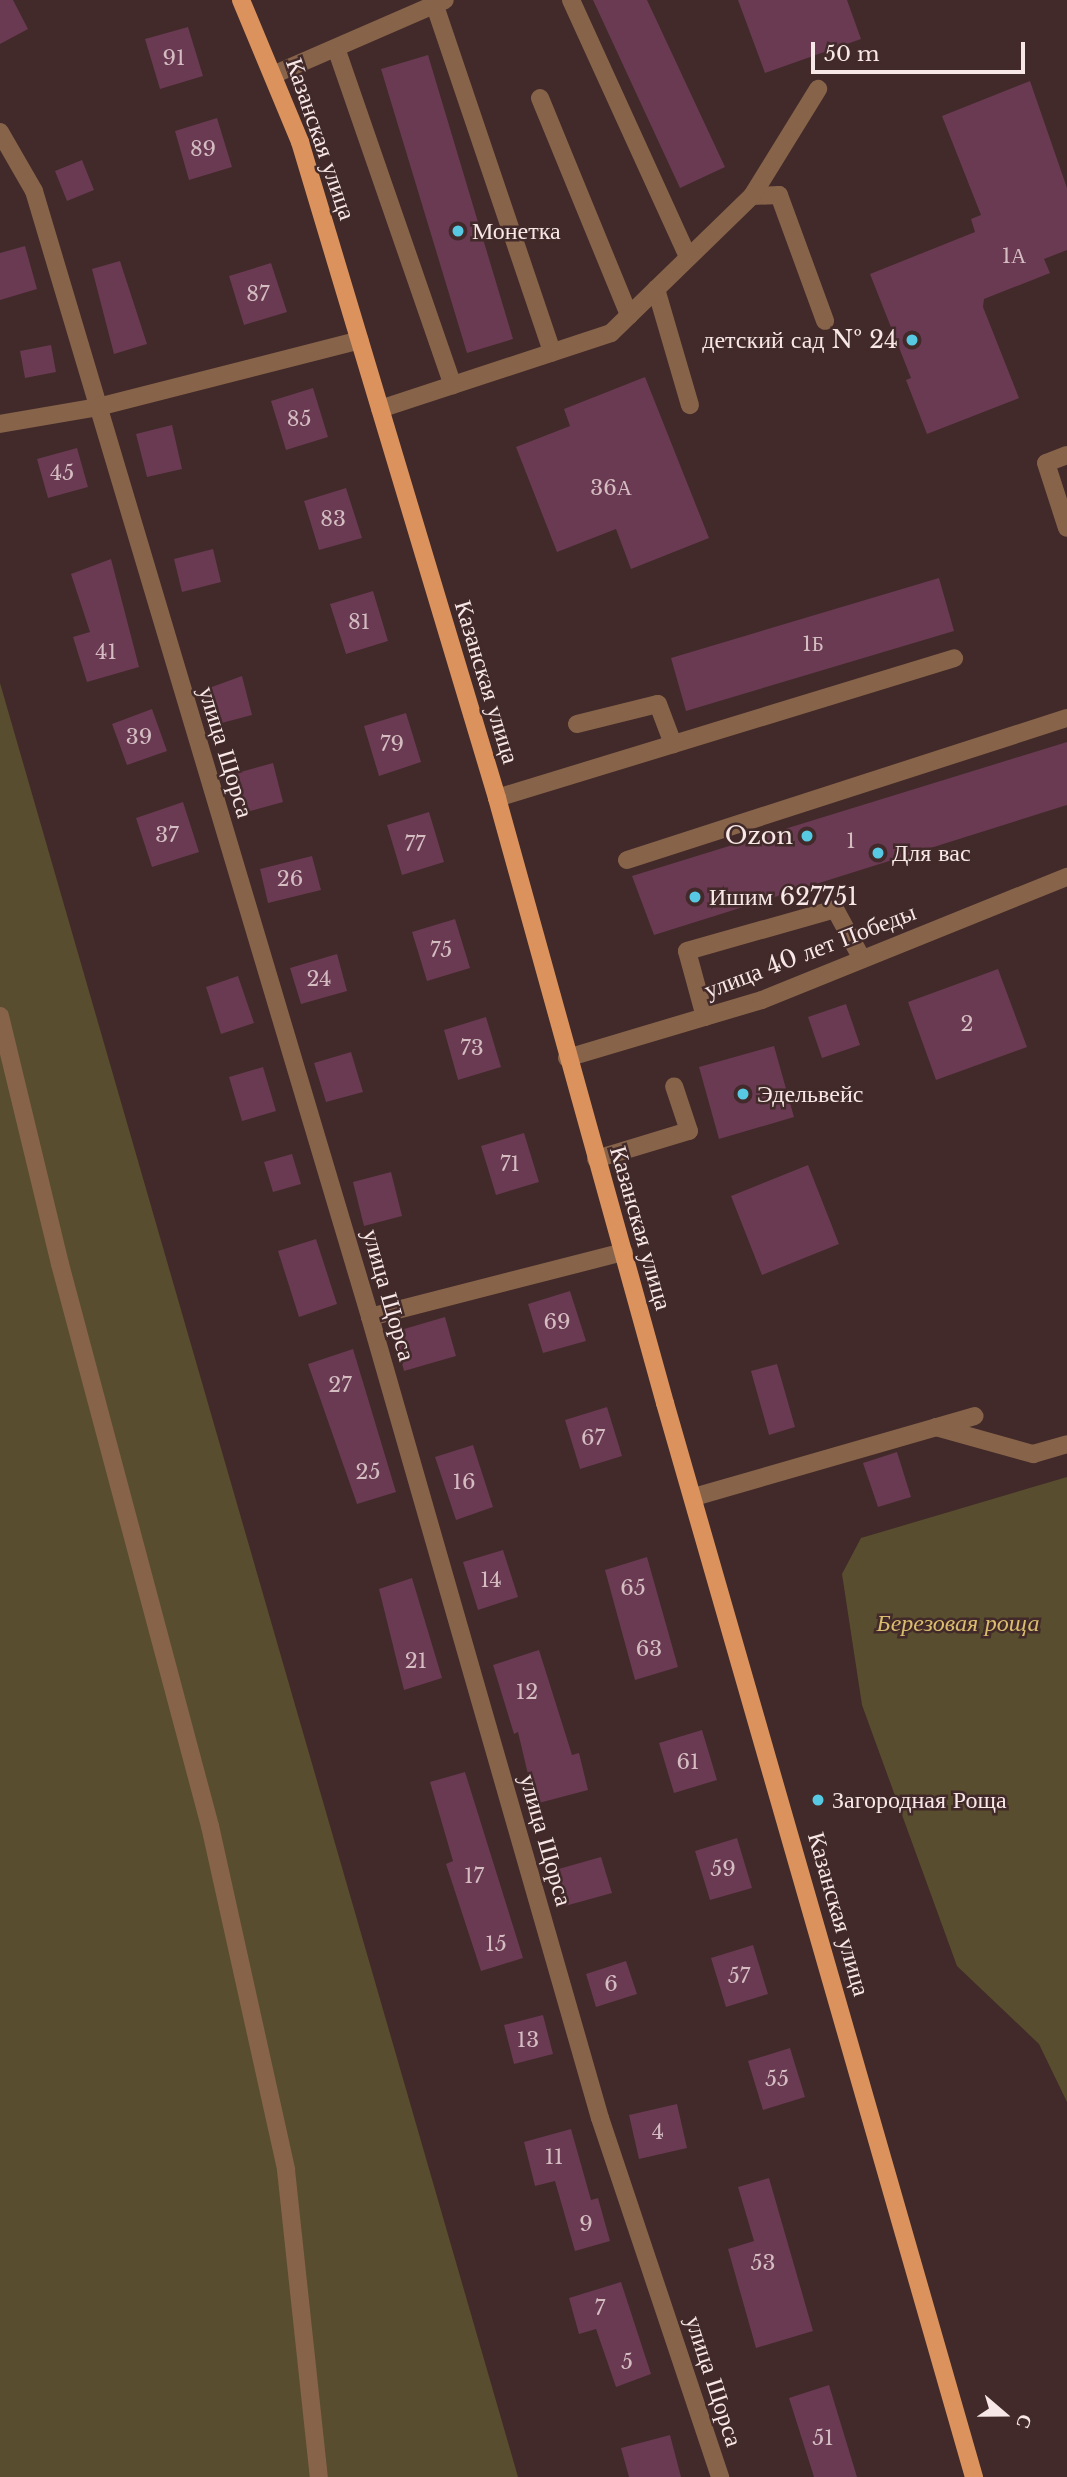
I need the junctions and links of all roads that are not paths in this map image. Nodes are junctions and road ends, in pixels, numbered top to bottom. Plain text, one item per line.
1 (241, 0) edge
2 (571, 0) edge
3 (438, 2) edge
4 (336, 48) junction
5 (275, 74) junction
6 (818, 89) dead end
7 (540, 98) dead end
8 (0, 132) edge
9 (752, 196) junction
10 (688, 257) junction
11 (656, 289) junction
12 (629, 315) junction
13 (825, 321) dead end
14 (360, 340) junction
15 (552, 352) junction
16 (453, 385) junction
17 (690, 405) dead end
18 (98, 407) junction
19 (380, 409) junction
20 (0, 425) edge
21 (1067, 455) edge
22 (1067, 528) edge
23 (954, 657) dead end
24 (1067, 718) edge
25 (577, 724) dead end
26 (673, 744) junction
27 (497, 798) junction
28 (627, 860) dead end
29 (1067, 877) edge
30 (862, 959) junction
31 (0, 1016) edge
32 (705, 1017) junction
33 (567, 1058) junction
34 (674, 1086) dead end
35 (596, 1159) junction
36 (624, 1252) junction
37 (370, 1317) junction
38 (975, 1416) dead end
39 (936, 1427) junction
40 (1067, 1444) edge
41 (694, 1497) junction
42 (320, 2477) edge
43 (720, 2477) edge
44 (974, 2477) edge

1 - 5 main road, Казанская улица
2 - 10 street
3 - 4 street
3 - 15 street
4 - 5 street
4 - 16 street
5 - 14 main road, Казанская улица
6 - 9 street
7 - 12 street
8 - 18 street, улица Щорса
9 - 10 street
9 - 13 street
10 - 11 street
11 - 12 street
11 - 17 street
12 - 15 street
14 - 18 street
14 - 19 main road, Казанская улица
15 - 16 street
16 - 19 street
18 - 20 street
18 - 37 street, улица Щорса
19 - 27 main road, Казанская улица
21 - 22 street
23 - 26 street
24 - 28 street
25 - 26 street
26 - 27 street
27 - 33 main road, Казанская улица
29 - 30 street, улица 40 лет Победы
30 - 32 street, улица 40 лет Победы
30 - 32 street
31 - 42 street
32 - 33 street, улица 40 лет Победы
33 - 35 main road, Казанская улица
34 - 35 street
35 - 36 main road, Казанская улица
36 - 37 street
36 - 41 main road, Казанская улица
37 - 43 street, улица Щорса
38 - 39 street
39 - 40 street
39 - 41 street
41 - 44 main road, Казанская улица

